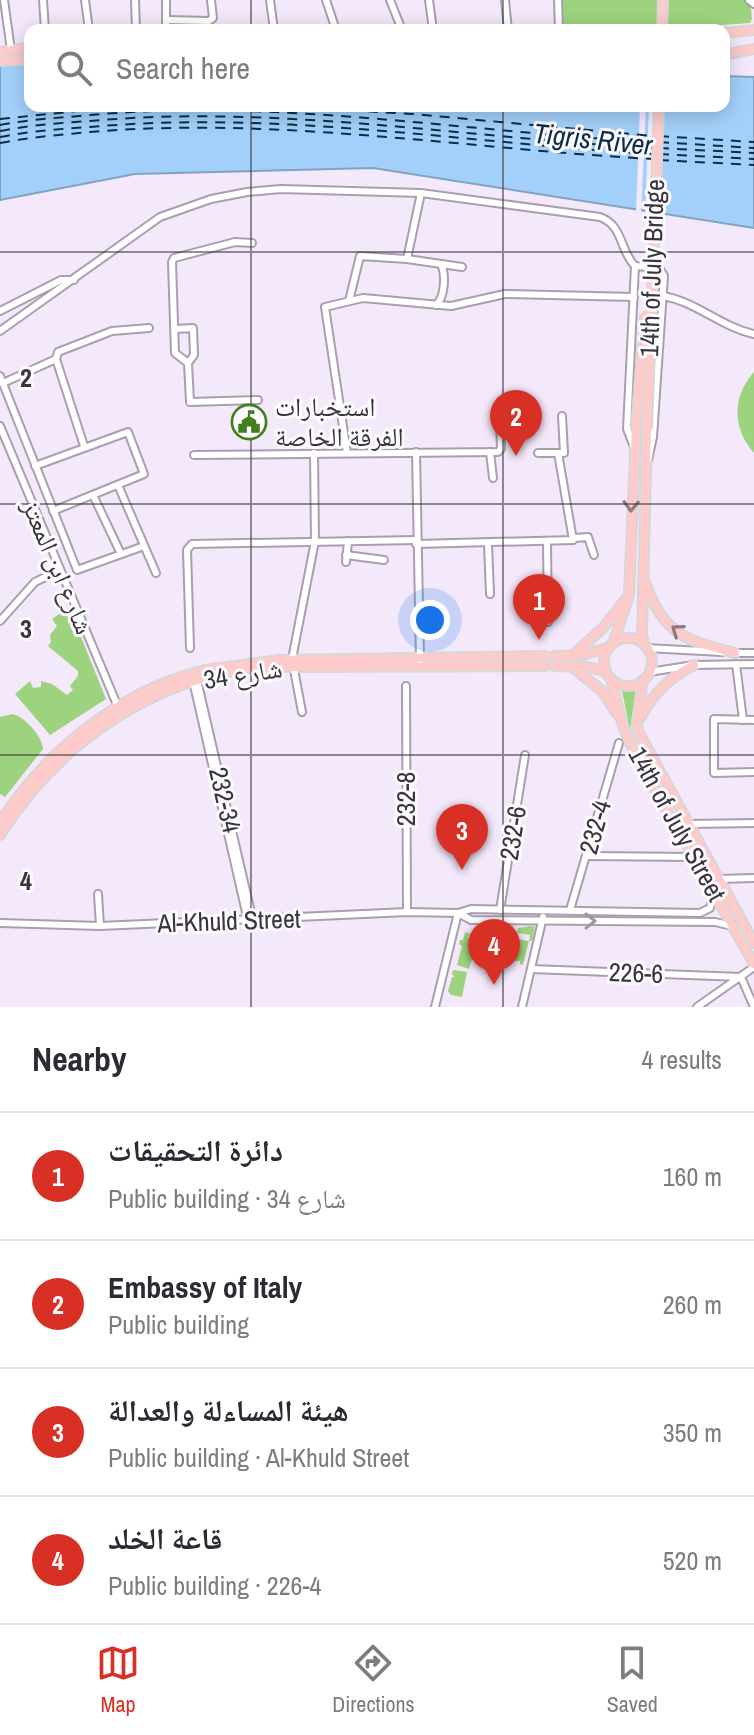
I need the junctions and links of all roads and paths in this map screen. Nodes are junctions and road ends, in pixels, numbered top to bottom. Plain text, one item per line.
1 (4, 0) edge
2 (43, 0) edge
3 (85, 0) edge
4 (135, 0) edge
5 (166, 0) edge
6 (211, 0) edge
7 (270, 0) edge
8 (326, 0) edge
9 (390, 0) edge
10 (429, 0) edge
11 (505, 0) edge
12 (558, 0) edge
13 (661, 0) edge
14 (749, 0) edge
15 (754, 4) edge
16 (167, 20) junction
17 (45, 24) edge
18 (88, 24) edge
19 (136, 24) edge
20 (167, 24) edge
21 (273, 24) edge
22 (334, 24) edge
23 (400, 24) edge
24 (432, 24) edge
25 (507, 24) edge
26 (559, 24) edge
27 (660, 24) edge
28 (754, 30) edge
29 (730, 32) edge
30 (24, 48) edge
31 (754, 49) edge
32 (11, 50) junction
33 (0, 52) edge
34 (730, 53) edge
35 (24, 59) edge
36 (0, 61) edge
37 (656, 112) edge
38 (656, 112) edge
39 (421, 193) junction
40 (252, 243) dead end
41 (407, 259) junction
42 (441, 264) junction
43 (635, 266) junction
44 (462, 267) dead end
45 (74, 280) junction
46 (663, 296) junction
47 (634, 297) junction
48 (349, 301) junction
49 (436, 305) junction
50 (0, 311) edge
51 (149, 328) dead end
52 (176, 329) junction
53 (0, 331) edge
54 (754, 334) edge
55 (56, 359) junction
56 (188, 363) junction
57 (1, 379) edge
58 (258, 400) dead end
59 (562, 416) dead end
60 (500, 421) dead end
61 (0, 426) edge
62 (84, 446) junction
63 (634, 447) junction
64 (416, 452) junction
65 (490, 452) junction
66 (314, 453) junction
67 (347, 453) junction
68 (538, 453) dead end
69 (558, 453) junction
70 (194, 455) dead end
71 (648, 460) junction
72 (35, 466) junction
73 (493, 478) dead end
74 (118, 485) junction
75 (93, 495) junction
76 (49, 501) junction
77 (34, 509) junction
78 (53, 511) junction
79 (574, 538) junction
80 (315, 541) junction
81 (348, 541) junction
82 (416, 542) junction
83 (547, 542) junction
84 (488, 544) junction
85 (144, 546) junction
86 (121, 554) junction
87 (594, 555) dead end
88 (384, 560) dead end
89 (60, 570) junction
90 (156, 573) dead end
91 (644, 578) junction
92 (490, 594) dead end
93 (629, 595) junction
94 (0, 621) edge
95 (548, 622) dead end
96 (611, 646) junction
97 (645, 646) junction
98 (190, 648) dead end
99 (735, 653) junction
100 (754, 653) edge
101 (572, 656) junction
102 (549, 661) junction
103 (420, 662) junction
104 (292, 663) junction
105 (736, 664) junction
106 (754, 664) edge
107 (694, 665) junction
108 (571, 666) junction
109 (608, 675) junction
110 (198, 676) junction
111 (646, 676) junction
112 (406, 686) dead end
113 (118, 707) junction
114 (302, 712) dead end
115 (743, 720) junction
116 (754, 720) edge
117 (622, 723) junction
118 (637, 725) junction
119 (619, 743) dead end
120 (525, 755) dead end
121 (754, 772) edge
122 (0, 822) edge
123 (754, 823) edge
124 (688, 824) junction
125 (0, 835) edge
126 (587, 856) junction
127 (695, 857) junction
128 (754, 878) edge
129 (716, 883) junction
130 (98, 894) dead end
131 (500, 910) junction
132 (545, 910) junction
133 (570, 910) junction
134 (407, 912) junction
135 (458, 913) junction
136 (250, 921) junction
137 (542, 921) junction
138 (0, 923) edge
139 (100, 926) junction
140 (736, 929) junction
141 (751, 934) edge
142 (754, 943) edge
143 (754, 966) edge
144 (531, 969) junction
145 (741, 977) junction
146 (435, 1007) edge
147 (522, 1007) edge
148 (697, 1007) edge
149 (754, 1007) edge

1 - 32 street
2 - 17 street
3 - 18 street
4 - 19 street
5 - 16 street
6 - 16 street
7 - 21 street
8 - 22 street
9 - 23 street
10 - 24 street
11 - 25 street
12 - 26 street
13 - 27 main road
14 - 15 street
16 - 20 street
28 - 29 main road
30 - 32 main road
31 - 34 main road
32 - 33 main road
35 - 36 main road
37 - 63 main road, 14th of July Bridge, bridge
38 - 71 main road, 14th of July Bridge, bridge
39 - 41 street
39 - 43 street
39 - 45 street
40 - 52 street
41 - 42 street
41 - 48 street
42 - 44 street
42 - 49 street
43 - 46 street
43 - 47 street
45 - 50 street
45 - 53 street
46 - 54 street
46 - 71 street
47 - 49 street
47 - 63 street
48 - 49 street
48 - 67 street
51 - 55 street
52 - 56 street
52 - 56 street
55 - 57 street
55 - 62 street
56 - 58 street
57 - 72 street
59 - 69 street
60 - 65 street
61 - 77 street, شارع ابن المعتز
62 - 72 street
62 - 74 street
63 -> 93 main road
64 - 65 street
64 - 67 street
64 - 82 street
65 - 73 street
66 - 67 street
66 - 70 street
66 - 80 street
68 - 69 street
69 - 79 street
71 - 91 main road
72 - 76 street
74 - 75 street
74 - 85 street
75 - 78 street
75 - 86 street
76 - 77 street
76 - 78 street
77 - 89 street, شارع ابن المعتز
78 - 86 street
79 - 83 street
79 - 87 street
80 - 81 street
80 - 98 street
80 - 104 street
81 - 82 street
81 - 88 street
82 - 84 street
82 - 103 street
83 - 84 street
83 - 95 street
84 - 92 street
85 - 86 street
85 - 90 street
89 - 94 street
89 - 113 street, شارع ابن المعتز
91 - 97 main road
99 -> 91 main road
93 - 96 main road
93 - 101 main road
96 - 97 main road
96 - 101 main road, شارع 34
96 - 109 main road
97 - 99 street
97 - 111 main road
99 - 100 street
101 - 102 main road, شارع 34
102 - 103 main road, شارع 34
102 - 108 main road, شارع 34
103 - 104 main road, شارع 34
104 - 110 main road, شارع 34
104 - 114 street
105 - 106 street
105 - 107 street
105 - 115 street
107 - 111 street
107 - 118 main road
108 - 109 main road, شارع 34
108 - 117 main road
109 - 111 main road
109 - 117 main road, 14th of July Street
110 - 113 main road, شارع 34
110 - 125 main road, شارع 34
110 - 136 street, 232-34
111 - 118 main road, 14th of July Street
112 - 134 street, 232-8
113 - 122 main road, شارع 34
115 - 116 street
115 - 121 street
117 - 127 main road, 14th of July Street
118 - 124 main road, 14th of July Street
119 - 126 street, 232-4
120 - 131 street, 232-6
123 - 124 street
124 - 129 main road, 14th of July Street
126 - 127 street
126 - 133 street, 232-4
127 - 129 main road, 14th of July Street
128 - 129 street
129 - 133 street, Al-Khuld Street
129 - 140 main road, 14th of July Street
129 - 141 main road, 14th of July Street
130 - 139 street
131 - 132 street, Al-Khuld Street
131 - 135 street, Al-Khuld Street
132 - 133 street, Al-Khuld Street
132 - 137 street
134 - 135 street, Al-Khuld Street
134 - 136 street, Al-Khuld Street
135 - 137 street, Al-Khuld Street
135 - 146 street
136 - 139 street, Al-Khuld Street
137 -> 140 street, Al-Khuld Street
137 - 144 street
138 - 139 street, Al-Khuld Street
140 - 143 main road, 14th of July Street
141 - 142 main road, 14th of July Street
143 - 145 street
144 - 145 street, 226-6
144 - 147 street
145 - 148 street
145 - 149 street

